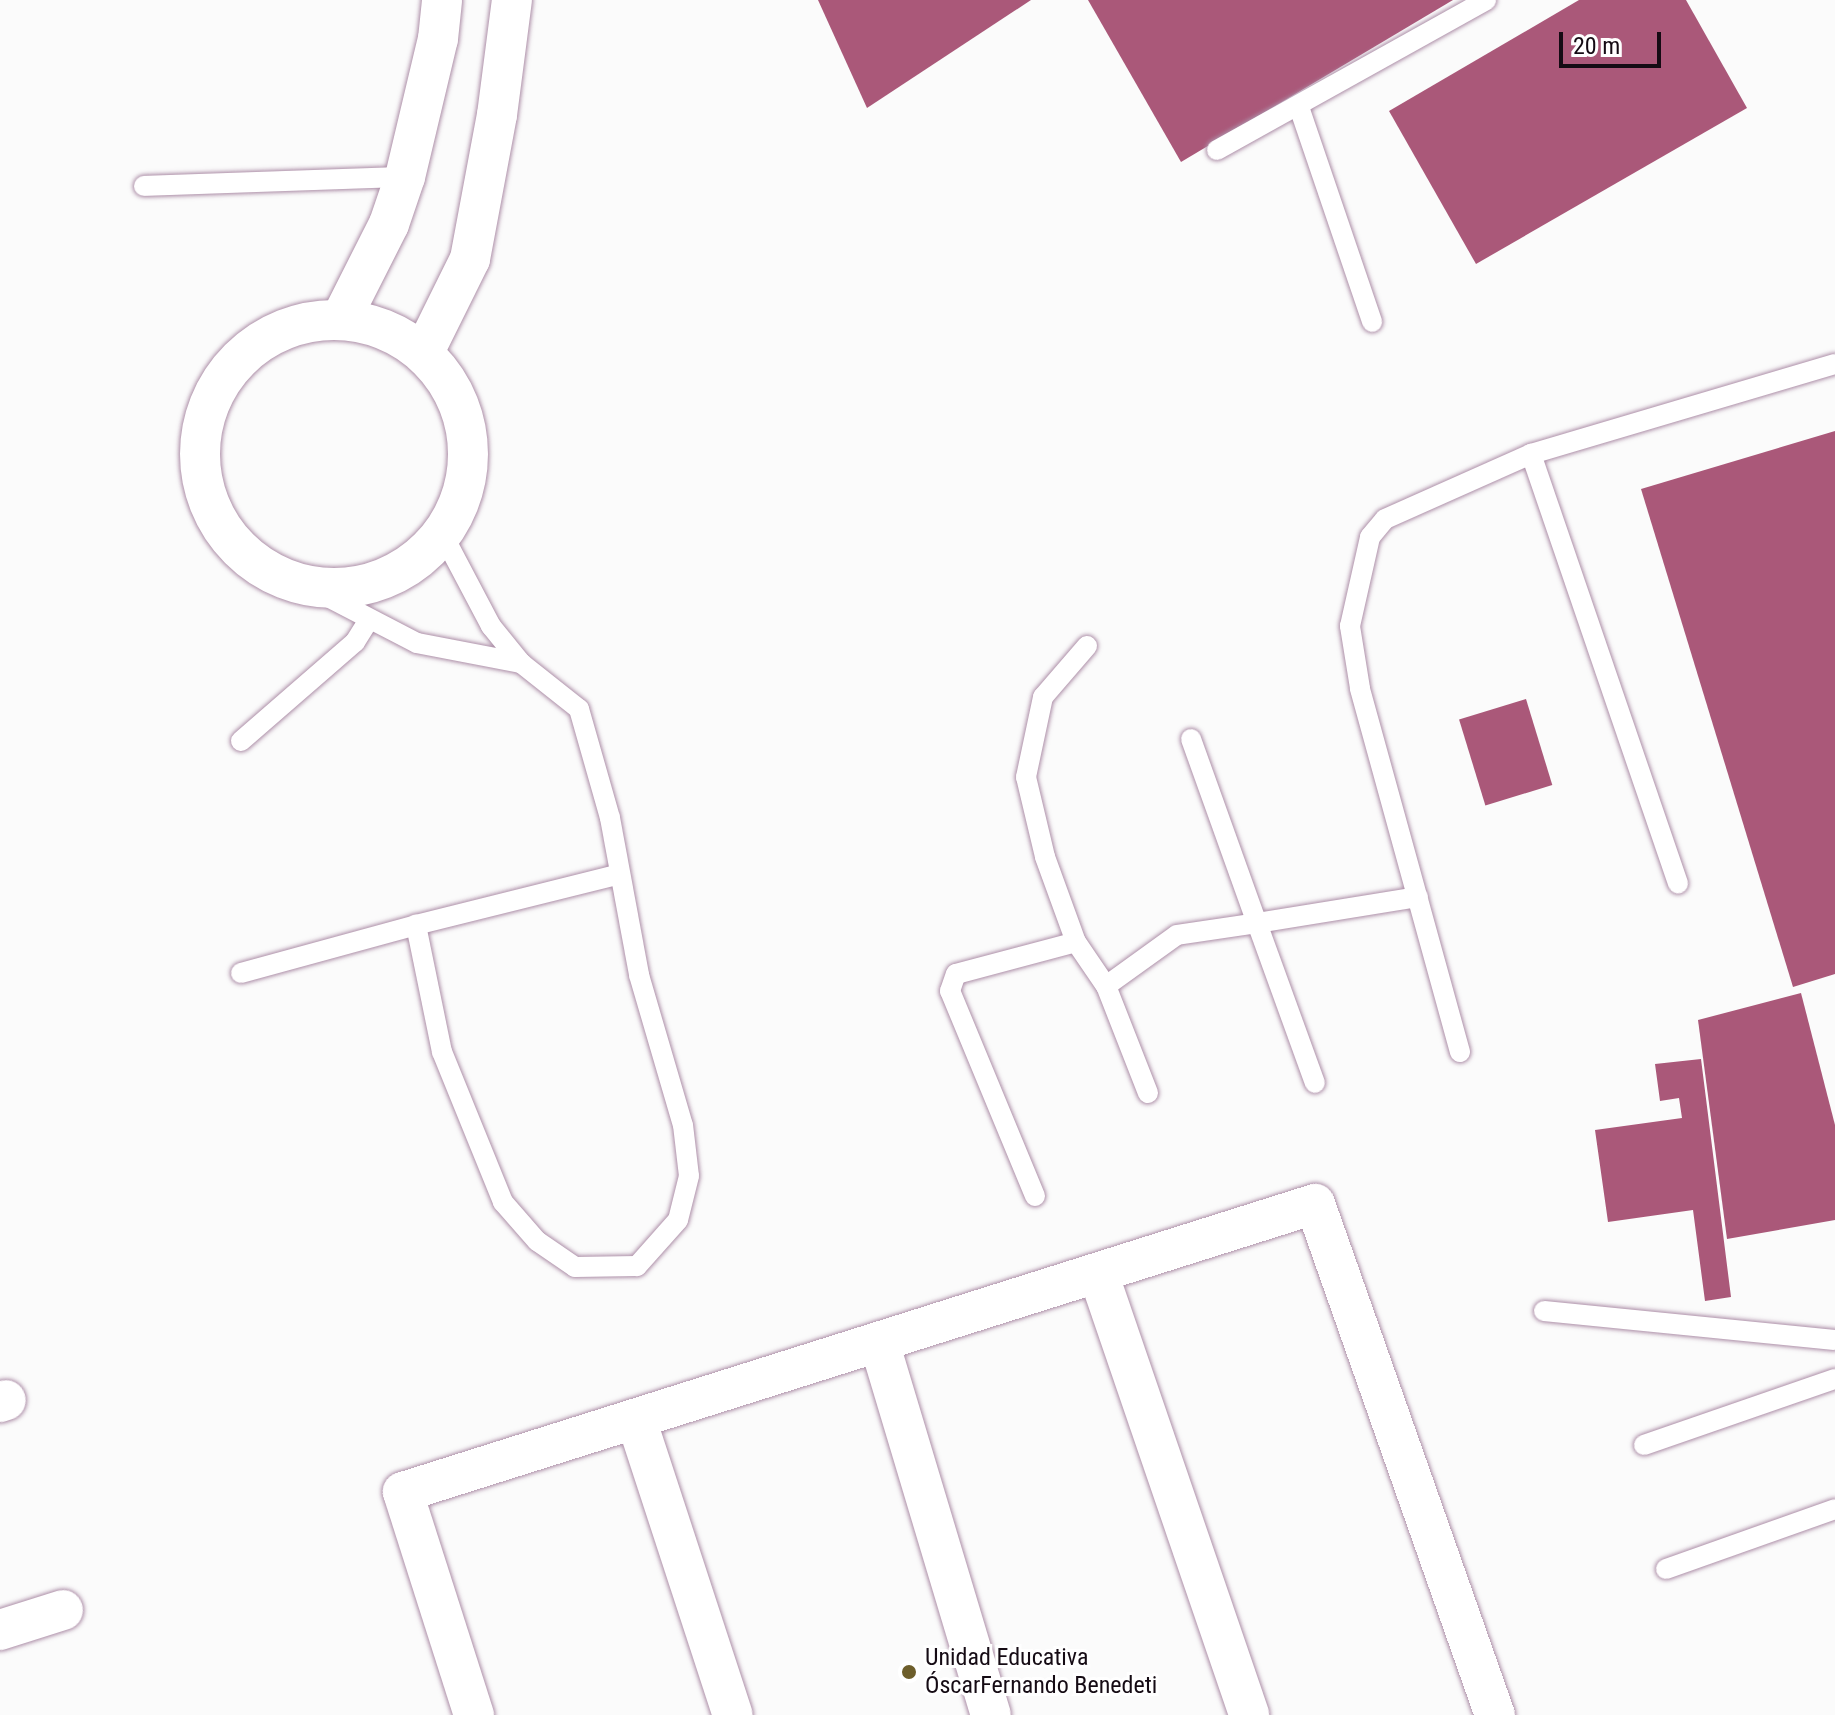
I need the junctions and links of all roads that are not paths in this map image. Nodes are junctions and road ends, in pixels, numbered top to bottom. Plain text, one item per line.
1 (442, 0) edge
2 (512, 0) edge
3 (1486, 0) edge
4 (1299, 107) junction
5 (1217, 150) dead end
6 (405, 177) junction
7 (144, 186) dead end
8 (341, 319) junction
9 (1372, 322) dead end
10 (424, 352) junction
11 (1835, 364) edge
12 (1531, 454) junction
13 (443, 535) junction
14 (307, 586) junction
15 (369, 620) junction
16 (1087, 646) dead end
17 (521, 663) junction
18 (1191, 739) dead end
19 (241, 741) dead end
20 (620, 874) junction
21 (1678, 884) dead end
22 (1418, 897) junction
23 (1257, 923) junction
24 (416, 925) junction
25 (1076, 942) junction
26 (241, 973) dead end
27 (1106, 986) junction
28 (1460, 1052) dead end
29 (1315, 1083) dead end
30 (1148, 1093) dead end
31 (1035, 1196) dead end
32 (1098, 1273) junction
33 (1544, 1311) dead end
34 (1835, 1340) edge
35 (879, 1342) junction
36 (1835, 1379) edge
37 (636, 1419) junction
38 (1644, 1445) dead end
39 (1835, 1509) edge
40 (1666, 1569) dead end
41 (63, 1610) dead end
42 (0, 1630) edge
43 (474, 1715) edge
44 (733, 1715) edge
45 (991, 1715) edge
46 (1249, 1715) edge
47 (1495, 1715) edge

1 - 6 street
2 - 10 street
3 - 4 lane
4 - 5 lane
4 - 9 lane
6 - 7 lane
6 - 8 street
8 - 10 street
8 - 14 street
10 - 13 street
11 - 12 lane
12 - 21 lane
12 - 22 lane
13 - 14 street
13 - 17 lane
14 - 15 lane
15 - 17 lane
15 - 19 lane
16 - 25 lane
17 - 20 lane
18 - 23 lane
20 - 24 lane
20 - 24 lane
22 - 23 lane
22 - 28 lane
23 - 27 lane
23 - 29 lane
24 - 26 lane
25 - 27 lane
25 - 31 lane
27 - 30 lane
32 - 35 street
32 - 46 street
32 - 47 street
33 - 34 lane
35 - 37 street
35 - 45 street
36 - 38 lane
37 - 43 street
37 - 44 street
39 - 40 lane
41 - 42 street

